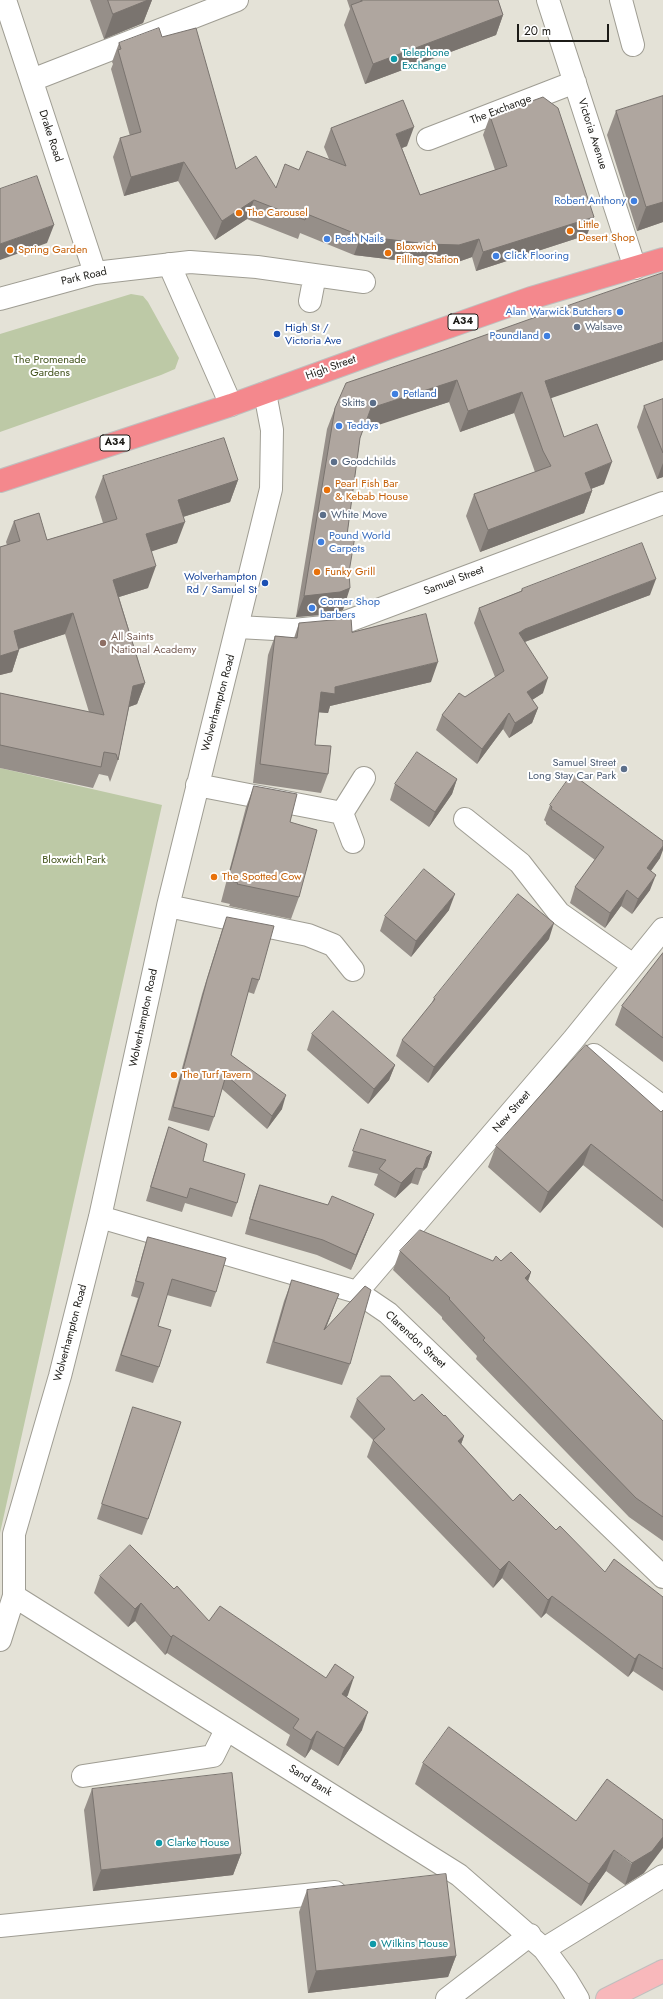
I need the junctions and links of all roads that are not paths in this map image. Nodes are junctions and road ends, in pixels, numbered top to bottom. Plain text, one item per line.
1 (5, 0) edge
2 (237, 0) edge
3 (548, 0) edge
4 (621, 0) edge
5 (633, 45) dead end
6 (32, 80) junction
7 (575, 82) junction
8 (428, 139) dead end
9 (663, 259) edge
10 (169, 264) junction
11 (636, 268) junction
12 (95, 273) junction
13 (315, 276) junction
14 (364, 282) dead end
15 (0, 298) edge
16 (310, 300) dead end
17 (265, 393) junction
18 (231, 405) junction
19 (0, 481) edge
20 (663, 502) edge
21 (238, 627) junction
22 (364, 778) dead end
23 (197, 785) junction
24 (342, 813) junction
25 (465, 819) dead end
26 (353, 842) dead end
27 (168, 906) junction
28 (663, 929) edge
29 (633, 965) junction
30 (354, 970) dead end
31 (573, 1040) junction
32 (663, 1107) edge
33 (100, 1217) junction
34 (357, 1292) junction
35 (8, 1559) edge
36 (663, 1577) edge
37 (14, 1596) junction
38 (0, 1640) edge
39 (226, 1730) junction
40 (83, 1776) dead end
41 (459, 1875) junction
42 (663, 1876) edge
43 (430, 1880) edge
44 (354, 1890) edge
45 (0, 1926) edge
46 (537, 1942) junction
47 (663, 1970) edge
48 (447, 1999) edge
49 (578, 1999) edge
50 (607, 1999) edge

1 - 6 street, Drake Road
2 - 6 street
3 - 7 street, Victoria Avenue
4 - 5 street
6 - 12 street, Drake Road
7 - 8 street, The Exchange
7 - 11 street, Victoria Avenue
9 - 11 highway, High Street / A34
10 - 12 street, Park Road
10 - 13 street, Park Road
10 - 18 street
11 - 17 highway, High Street / A34
12 - 15 street, Park Road
13 - 14 street, Park Road
13 - 16 street
17 - 18 highway, High Street / A34
17 - 21 street, Wolverhampton Road
18 - 19 highway, High Street / A34
20 - 21 street, Samuel Street
21 - 23 street, Wolverhampton Road
22 - 24 street
23 - 24 street
23 - 27 street, Wolverhampton Road
24 - 26 street
25 - 29 street
27 - 30 street
27 - 33 street, Wolverhampton Road
28 - 29 street, New Street
29 - 31 street, New Street
31 - 32 street
31 - 34 street, New Street
33 - 34 street, Clarendon Street
33 - 35 street, Wolverhampton Road
34 - 36 street, Clarendon Street
35 - 37 street, Wolverhampton Road
37 - 38 street, Wolverhampton Road
37 - 39 street, Sand Bank
39 - 40 street
39 - 41 street, Sand Bank
41 - 43 street
41 - 46 street, Sand Bank
42 - 46 street
44 - 45 street
46 - 48 street
46 - 49 street, Sand Bank
47 - 50 main road

